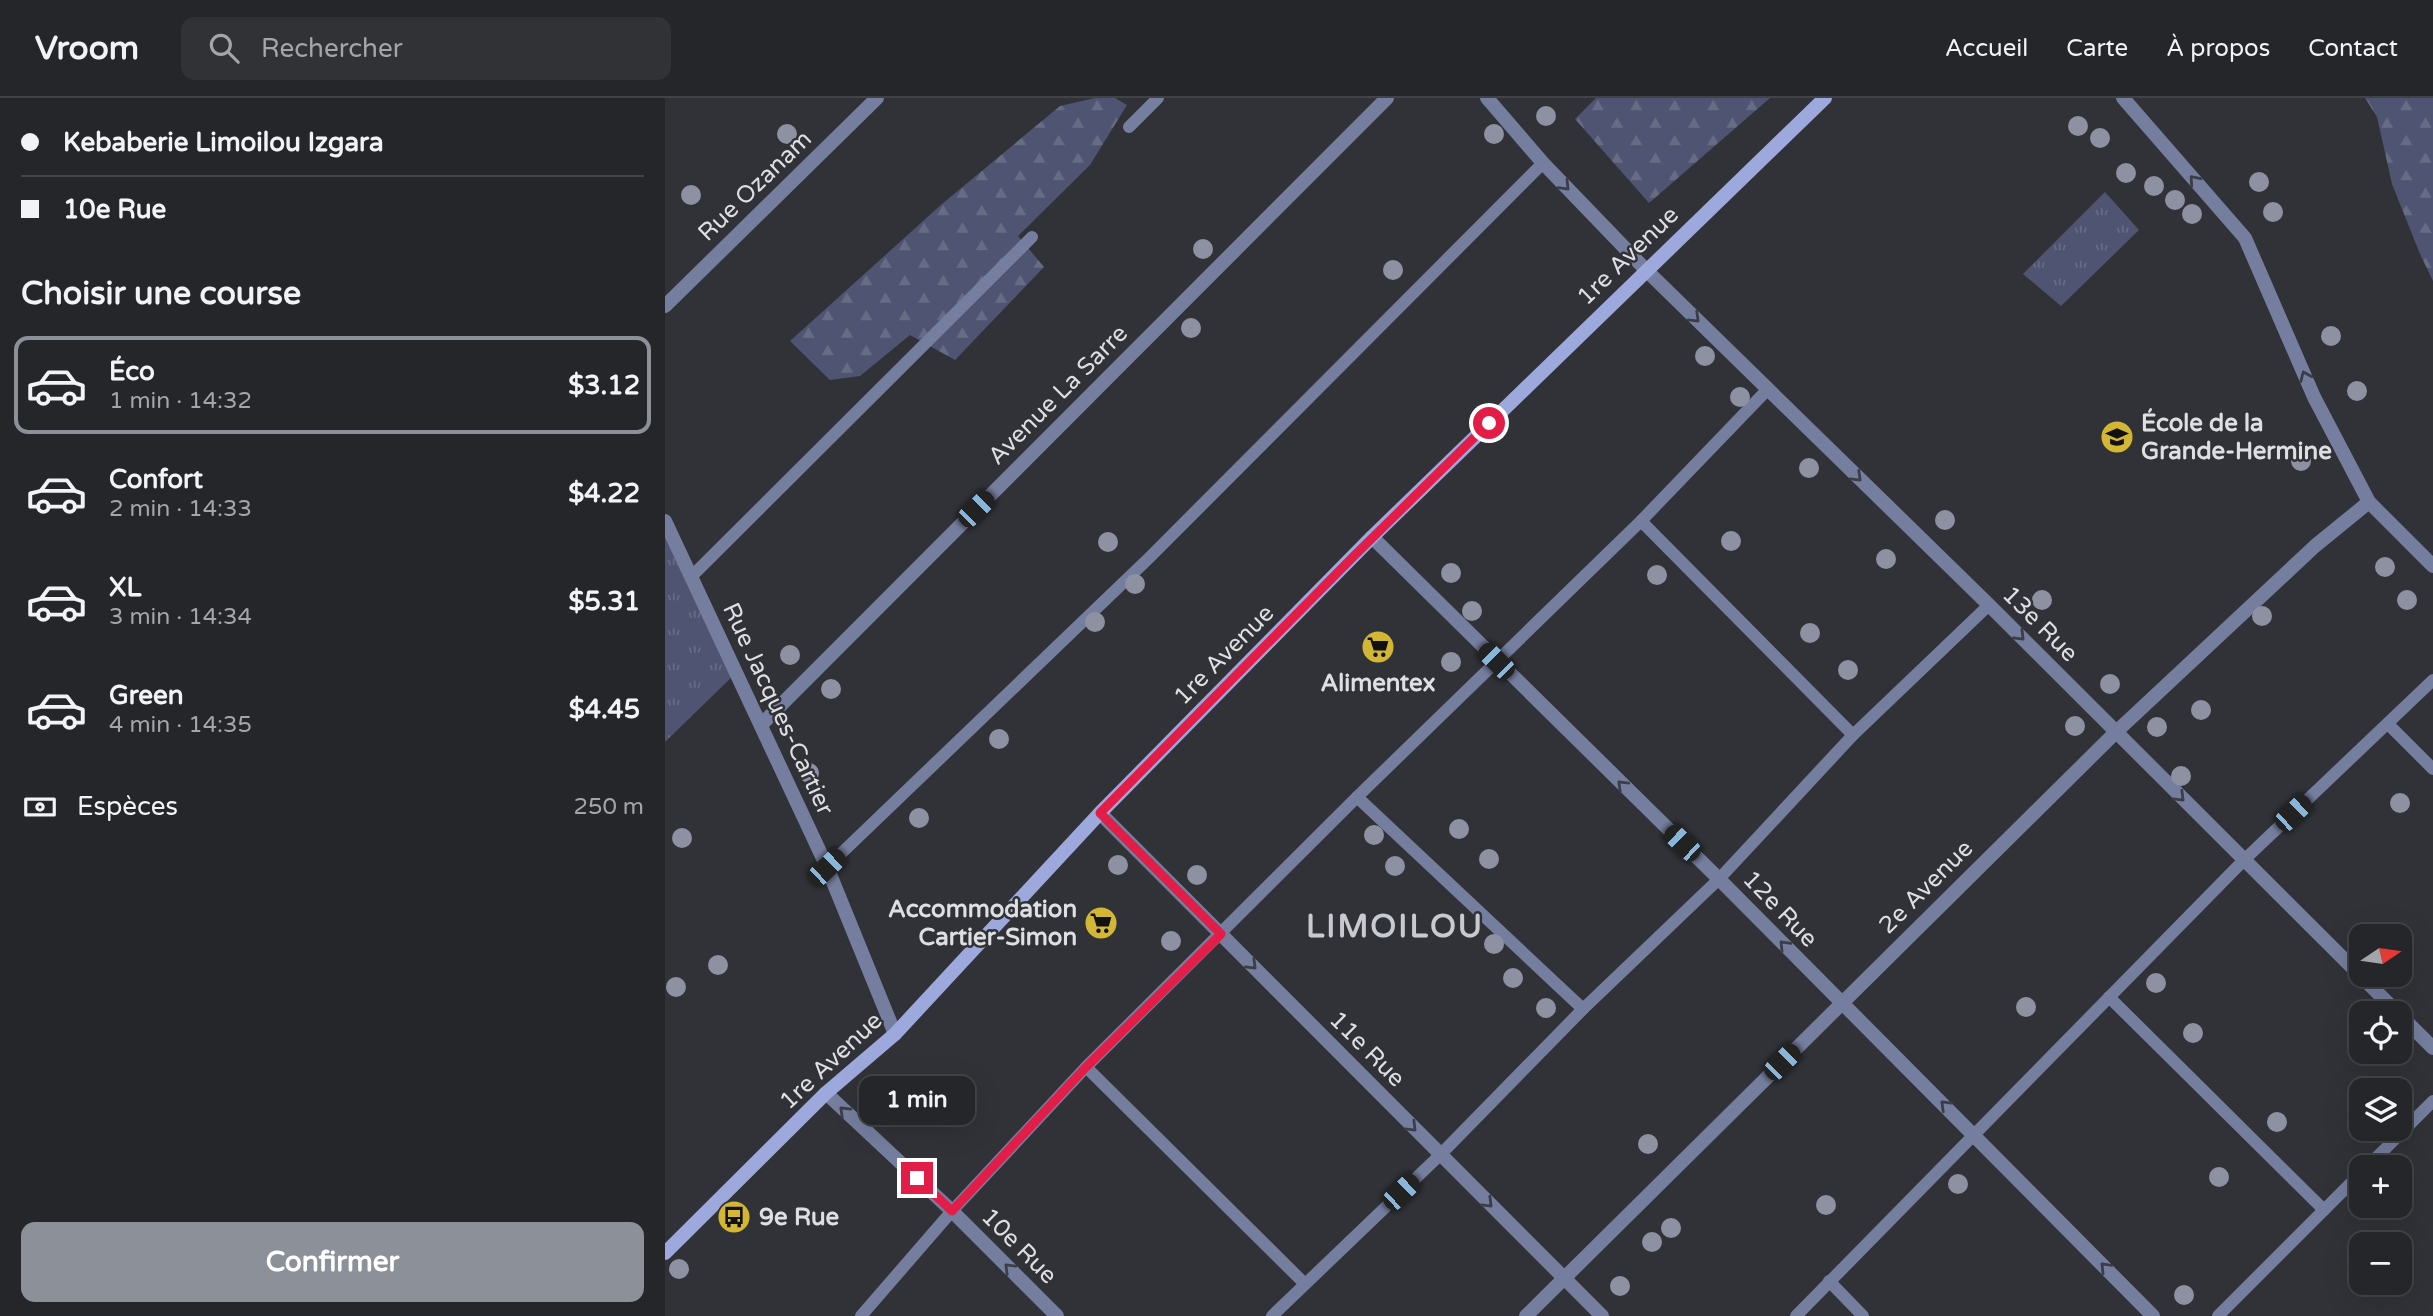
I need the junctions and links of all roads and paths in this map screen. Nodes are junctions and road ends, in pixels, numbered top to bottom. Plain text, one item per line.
1 (877, 98) edge
2 (1158, 98) edge
3 (1387, 98) edge
4 (1487, 98) edge
5 (1825, 98) edge
6 (2123, 98) edge
7 (1129, 127) dead end
8 (1543, 163) junction
9 (1033, 237) dead end
10 (1646, 270) junction
11 (665, 306) edge
12 (1768, 389) junction
13 (2369, 502) junction
14 (1641, 520) junction
15 (665, 521) edge
16 (1373, 537) junction
17 (2433, 566) edge
18 (691, 577) junction
19 (1989, 605) junction
20 (1496, 661) junction
21 (2433, 680) edge
22 (2388, 724) junction
23 (761, 725) junction
24 (2115, 733) junction
25 (1853, 735) junction
26 (2433, 769) edge
27 (1357, 797) junction
28 (1100, 813) junction
29 (2244, 860) junction
30 (827, 867) junction
31 (1719, 879) junction
32 (1221, 934) junction
33 (2109, 997) junction
34 (2386, 1001) edge
35 (1841, 1003) junction
36 (1583, 1009) junction
37 (2412, 1027) edge
38 (895, 1034) junction
39 (2433, 1048) edge
40 (1086, 1067) junction
41 (826, 1093) junction
42 (2433, 1101) edge
43 (1974, 1134) junction
44 (1440, 1155) junction
45 (2379, 1155) edge
46 (2349, 1185) edge
47 (2324, 1210) junction
48 (952, 1211) junction
49 (665, 1253) edge
50 (1564, 1278) junction
51 (1829, 1281) junction
52 (1304, 1283) junction
53 (861, 1316) edge
54 (1057, 1316) edge
55 (1272, 1316) edge
56 (1526, 1316) edge
57 (1602, 1316) edge
58 (1796, 1316) edge
59 (1863, 1316) edge
60 (2153, 1316) edge
61 (2218, 1316) edge

1 - 11 street, Rue Ozanam
2 - 7 lane
3 - 23 street, Avenue La Sarre
4 - 8 street, 13e Rue
5 - 10 street, 1re Avenue
13 -> 6 street
8 -> 10 street, 13e Rue
8 - 30 lane
9 - 18 lane
10 -> 12 street, 13e Rue
10 - 16 street, 1re Avenue
12 - 14 lane
12 -> 19 street, 13e Rue
13 - 17 street
13 - 24 street, 2e Avenue
14 - 20 lane
14 - 25 lane
15 - 18 street, Rue Jacques-Cartier
16 - 20 street, 12e Rue
16 - 28 street, 1re Avenue
18 - 23 street, Rue Jacques-Cartier
19 -> 24 street, 13e Rue
19 - 25 lane
20 - 27 lane
31 -> 20 street, 12e Rue
21 - 22 lane
22 - 26 lane
22 - 29 lane
23 - 30 street, Rue Jacques-Cartier
24 -> 29 street, 13e Rue
24 - 35 street, 2e Avenue
25 - 31 lane
27 - 32 lane
27 - 36 lane
28 - 32 street, 11e Rue
28 - 38 street, 1re Avenue
29 - 33 lane
29 - 34 street, 13e Rue
30 - 38 street, Rue Jacques-Cartier
35 -> 31 street, 12e Rue
31 - 36 lane
32 - 40 lane
32 -> 44 street, 11e Rue
33 - 43 lane
33 - 47 lane
43 -> 35 street, 12e Rue
35 - 50 street, 2e Avenue
36 - 44 lane
37 - 39 street, 13e Rue
38 - 41 street, 1re Avenue
40 - 48 lane
40 - 52 lane
48 -> 41 street, 10e Rue
41 - 49 street, 1re Avenue
42 - 45 lane
43 - 51 lane
60 -> 43 street, 12e Rue
44 -> 50 street, 11e Rue
44 - 52 lane
46 - 47 lane
47 - 61 lane
48 - 53 lane
54 -> 48 street, 10e Rue
50 - 56 street, 2e Avenue
50 - 57 street, 11e Rue
51 - 58 lane
51 - 59 lane
52 - 55 lane

